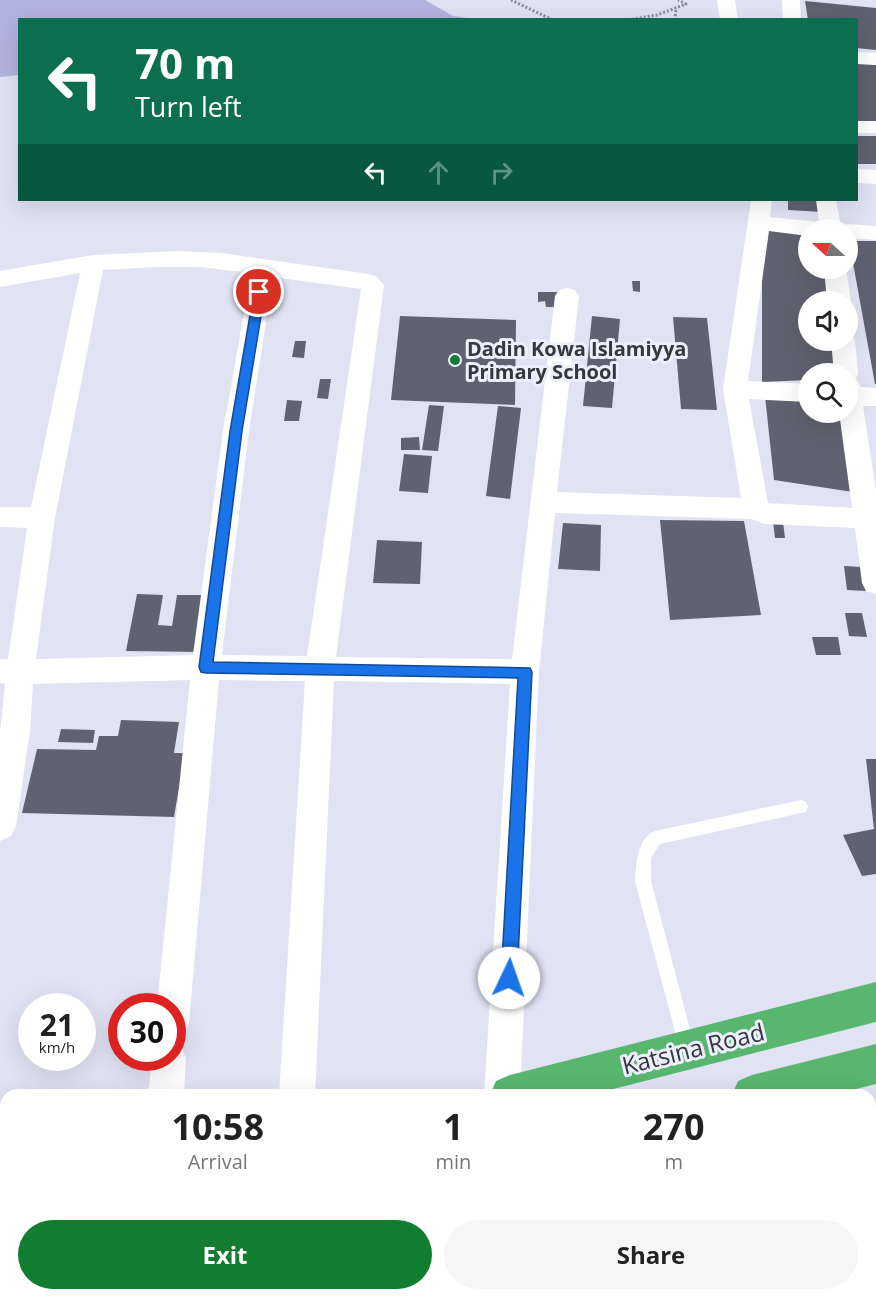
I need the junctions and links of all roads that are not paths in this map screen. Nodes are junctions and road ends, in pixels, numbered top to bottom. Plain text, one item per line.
1 (726, 0) edge
2 (791, 0) edge
3 (729, 18) edge
4 (792, 18) edge
5 (858, 58) edge
6 (876, 59) edge
7 (858, 127) edge
8 (876, 127) edge
9 (858, 176) edge
10 (876, 177) edge
11 (762, 201) edge
12 (826, 201) edge
13 (829, 219) edge
14 (758, 223) junction
15 (798, 228) edge
16 (858, 232) edge
17 (876, 233) edge
18 (93, 263) junction
19 (263, 268) junction
20 (0, 279) edge
21 (567, 296) dead end
22 (735, 389) junction
23 (858, 391) edge
24 (798, 392) edge
25 (876, 397) edge
26 (854, 423) edge
27 (543, 502) junction
28 (756, 509) junction
29 (0, 517) edge
30 (42, 518) junction
31 (871, 518) edge
32 (876, 583) edge
33 (206, 667) junction
34 (320, 668) junction
35 (10, 671) edge
36 (525, 672) junction
37 (801, 807) dead end
38 (0, 826) edge
39 (175, 993) edge
40 (876, 1002) edge
41 (687, 1050) junction
42 (168, 1071) edge
43 (857, 1077) edge
44 (166, 1089) edge
45 (297, 1089) edge
46 (502, 1089) edge
47 (534, 1089) edge
48 (787, 1089) edge

1 - 3 street
2 - 4 street
5 - 6 street
7 - 8 street
9 - 10 street
11 - 14 street
12 - 13 street
14 - 15 street
14 - 22 street
16 - 17 street
18 - 19 street
18 - 20 street
18 - 30 street
19 - 33 street
19 - 34 street
21 - 27 street
22 - 24 street
22 - 28 street
23 - 25 street
26 - 31 street
27 - 28 street
27 - 36 street
28 - 31 street
29 - 30 street
30 - 35 street
31 - 32 street
33 - 34 street
33 - 35 street
33 - 39 street
34 - 36 street
34 - 45 street
35 - 38 street
36 - 46 street
37 - 41 lane
40 - 41 highway, Katsina Road
41 - 47 highway, Katsina Road
42 - 44 street
43 - 48 highway

